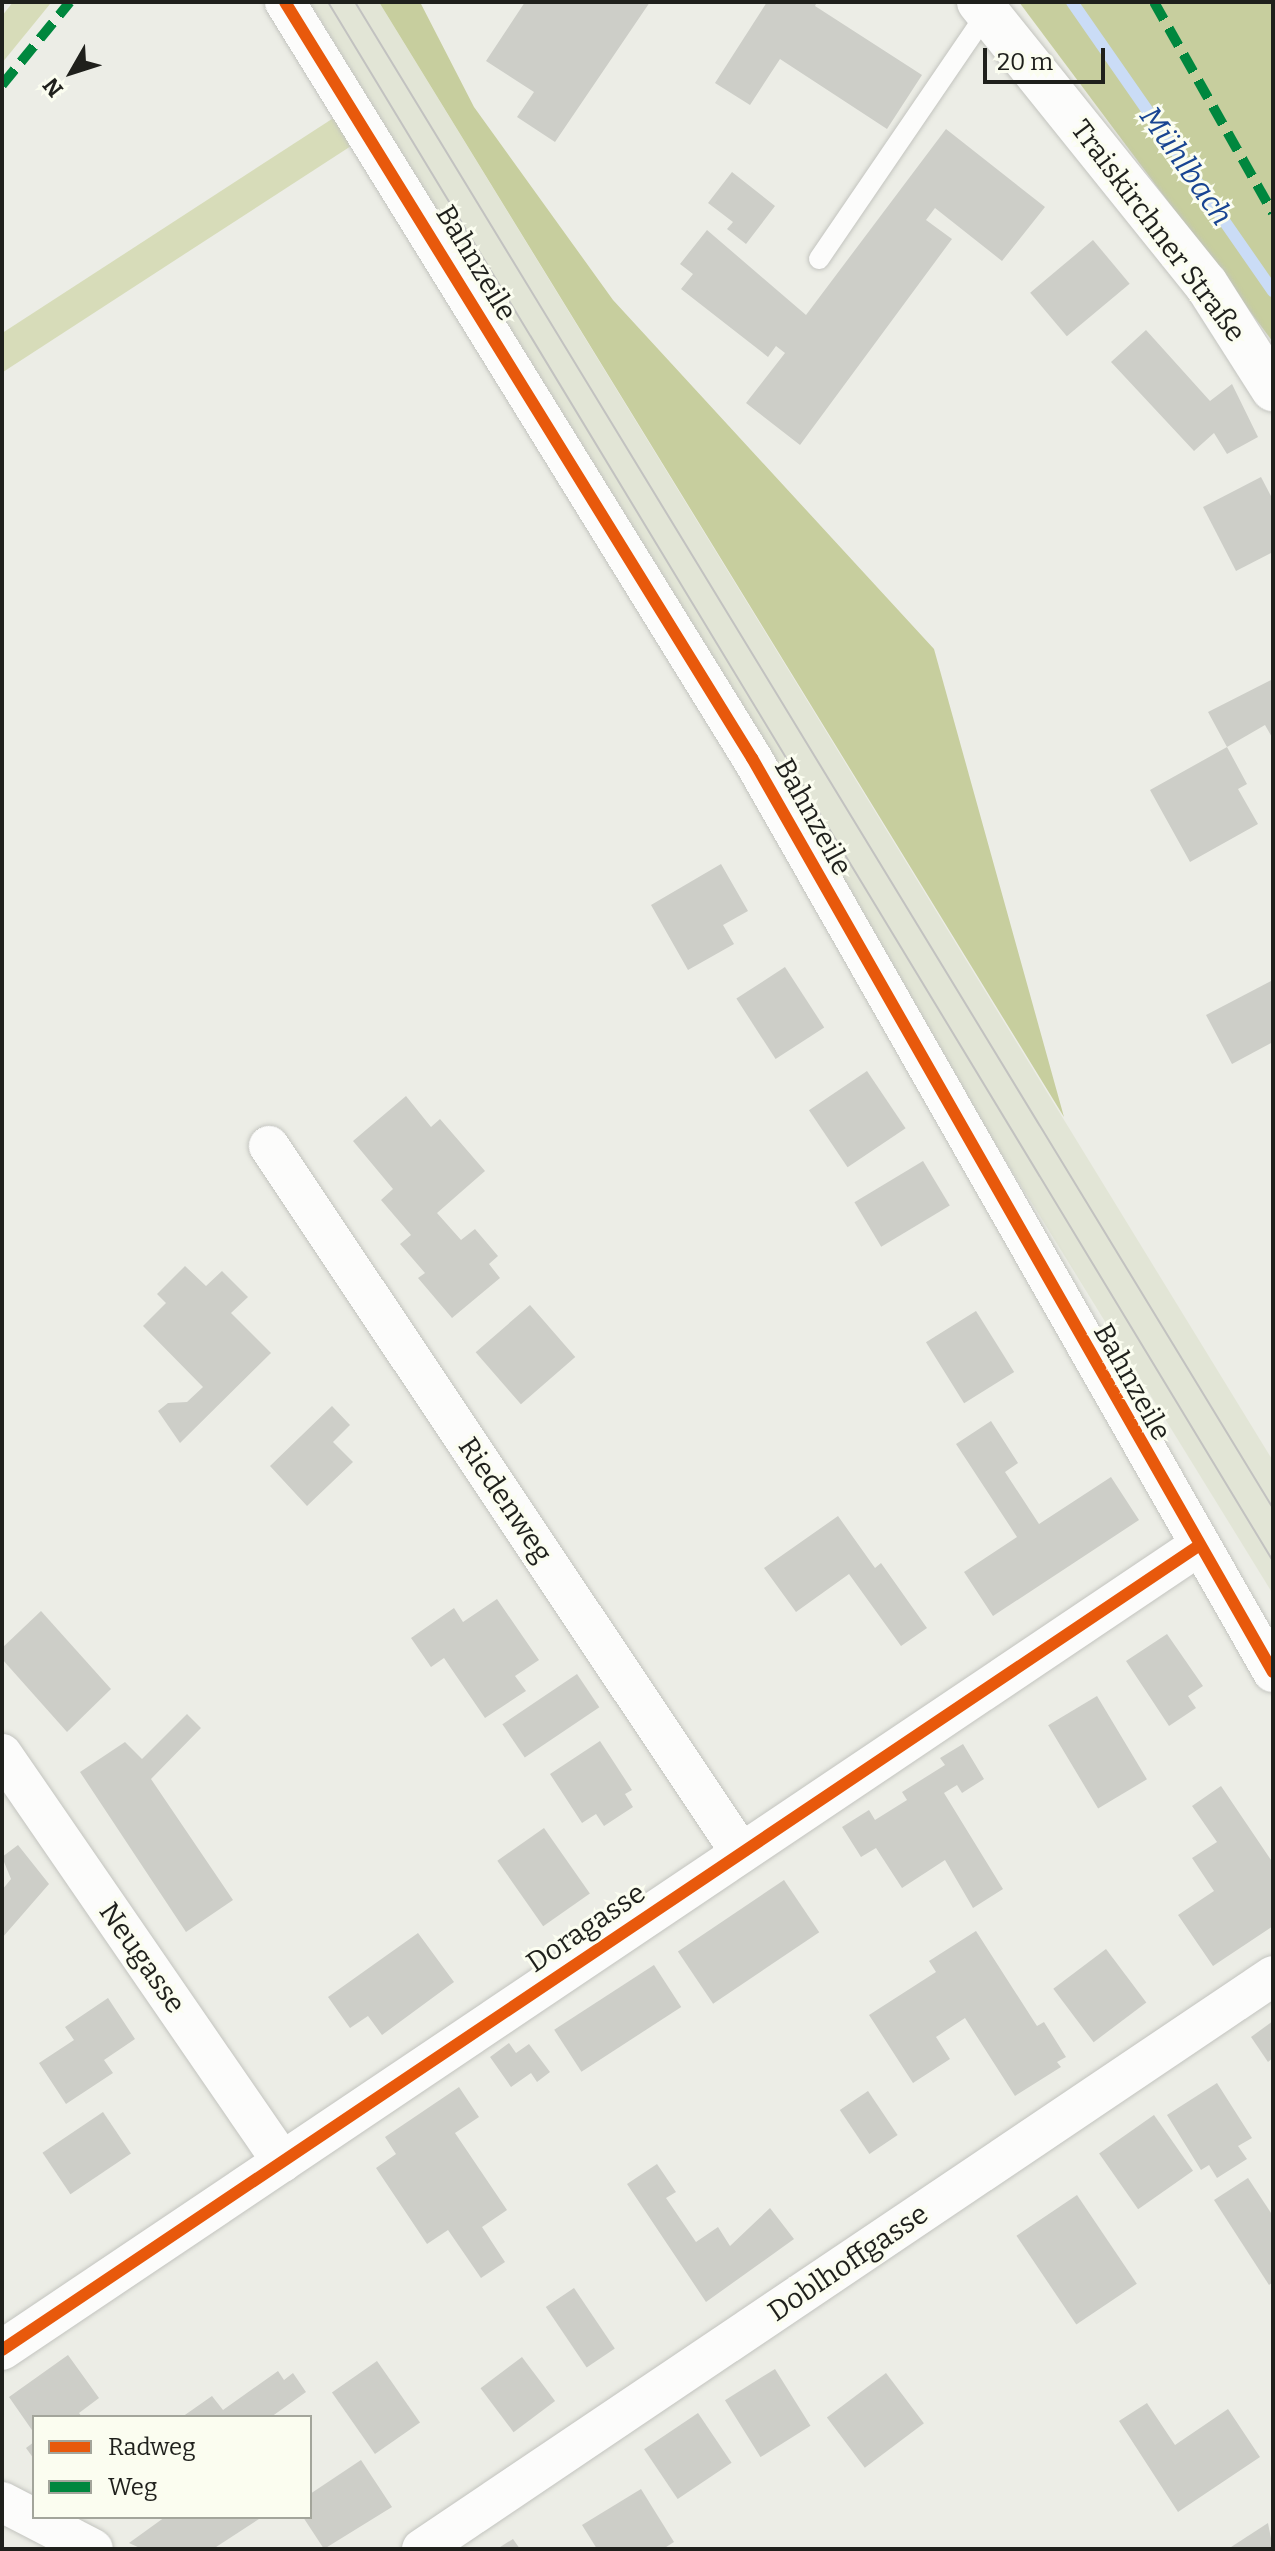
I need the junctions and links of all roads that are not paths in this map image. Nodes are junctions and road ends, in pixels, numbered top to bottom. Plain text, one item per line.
1 (285, 2) edge
2 (984, 6) edge
3 (819, 259) dead end
4 (1273, 389) edge
5 (269, 1146) dead end
6 (1197, 1547) junction
7 (1273, 1672) edge
8 (2, 1754) edge
9 (741, 1853) junction
10 (1273, 1976) edge
11 (282, 2162) junction
12 (2, 2350) edge
13 (2, 2502) edge
14 (32, 2517) edge
15 (35, 2519) edge
16 (93, 2549) edge
17 (422, 2549) edge

1 - 6 street, Bahnzeile
2 - 3 lane
2 - 4 street, Traiskirchner Straße
5 - 9 street, Riedenweg
6 - 7 street, Bahnzeile
6 - 9 street, Doragasse
8 - 11 street, Neugasse
9 - 11 street, Doragasse
10 - 17 street, Doblhoffgasse
11 - 12 street, Doragasse
13 - 14 street
15 - 16 street

